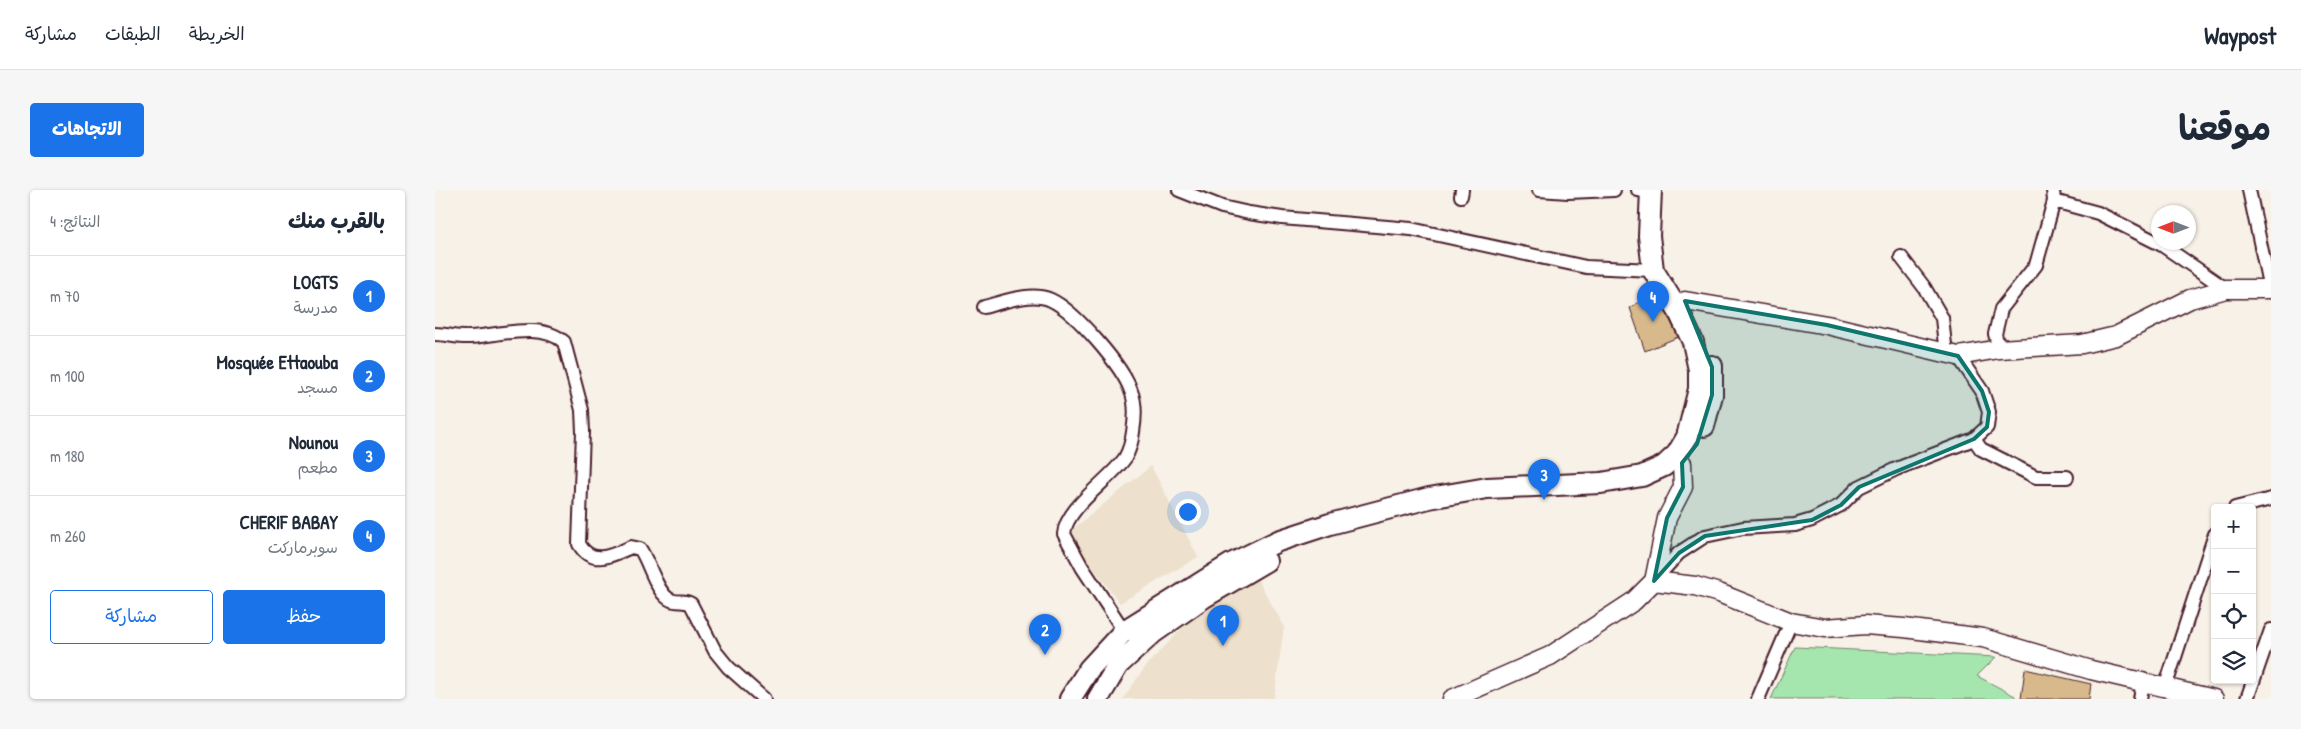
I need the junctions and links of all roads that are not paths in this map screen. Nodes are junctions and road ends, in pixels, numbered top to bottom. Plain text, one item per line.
1 (1179, 190) edge
2 (1539, 190) edge
3 (1614, 190) edge
4 (2249, 190) edge
5 (1651, 191) edge
6 (2054, 195) edge
7 (1901, 257) dead end
8 (1653, 270) junction
9 (2226, 289) junction
10 (2271, 289) edge
11 (1685, 301) junction
12 (984, 307) dead end
13 (435, 334) edge
14 (1999, 349) junction
15 (1952, 355) junction
16 (1975, 439) junction
17 (1681, 463) junction
18 (2067, 477) dead end
19 (2271, 500) edge
20 (2253, 504) edge
21 (2211, 546) edge
22 (1654, 581) junction
23 (1791, 622) junction
24 (2271, 630) edge
25 (1125, 631) junction
26 (1141, 645) junction
27 (2165, 688) junction
28 (2141, 691) edge
29 (764, 699) edge
30 (1070, 699) edge
31 (1098, 699) edge
32 (1452, 699) edge
33 (1759, 699) edge
34 (2214, 699) edge
35 (2247, 699) edge

1 - 8 street
2 - 3 street
4 - 10 street
5 - 8 main road
5 - 11 main road
6 - 9 street
6 - 14 street
7 - 15 street
8 - 25 main road
9 - 10 main road
9 - 14 main road
11 - 15 main road
11 - 17 main road
12 - 25 street
13 - 29 street
14 - 15 main road
15 - 16 street
16 - 18 street
16 - 22 street
17 - 22 main road
17 - 26 main road
19 - 20 street
21 - 27 street
22 - 23 main road
22 - 32 main road
23 - 28 main road
23 - 33 street
24 - 35 street
25 - 26 street
25 - 30 main road
26 - 31 main road
27 - 28 main road
27 - 34 main road

